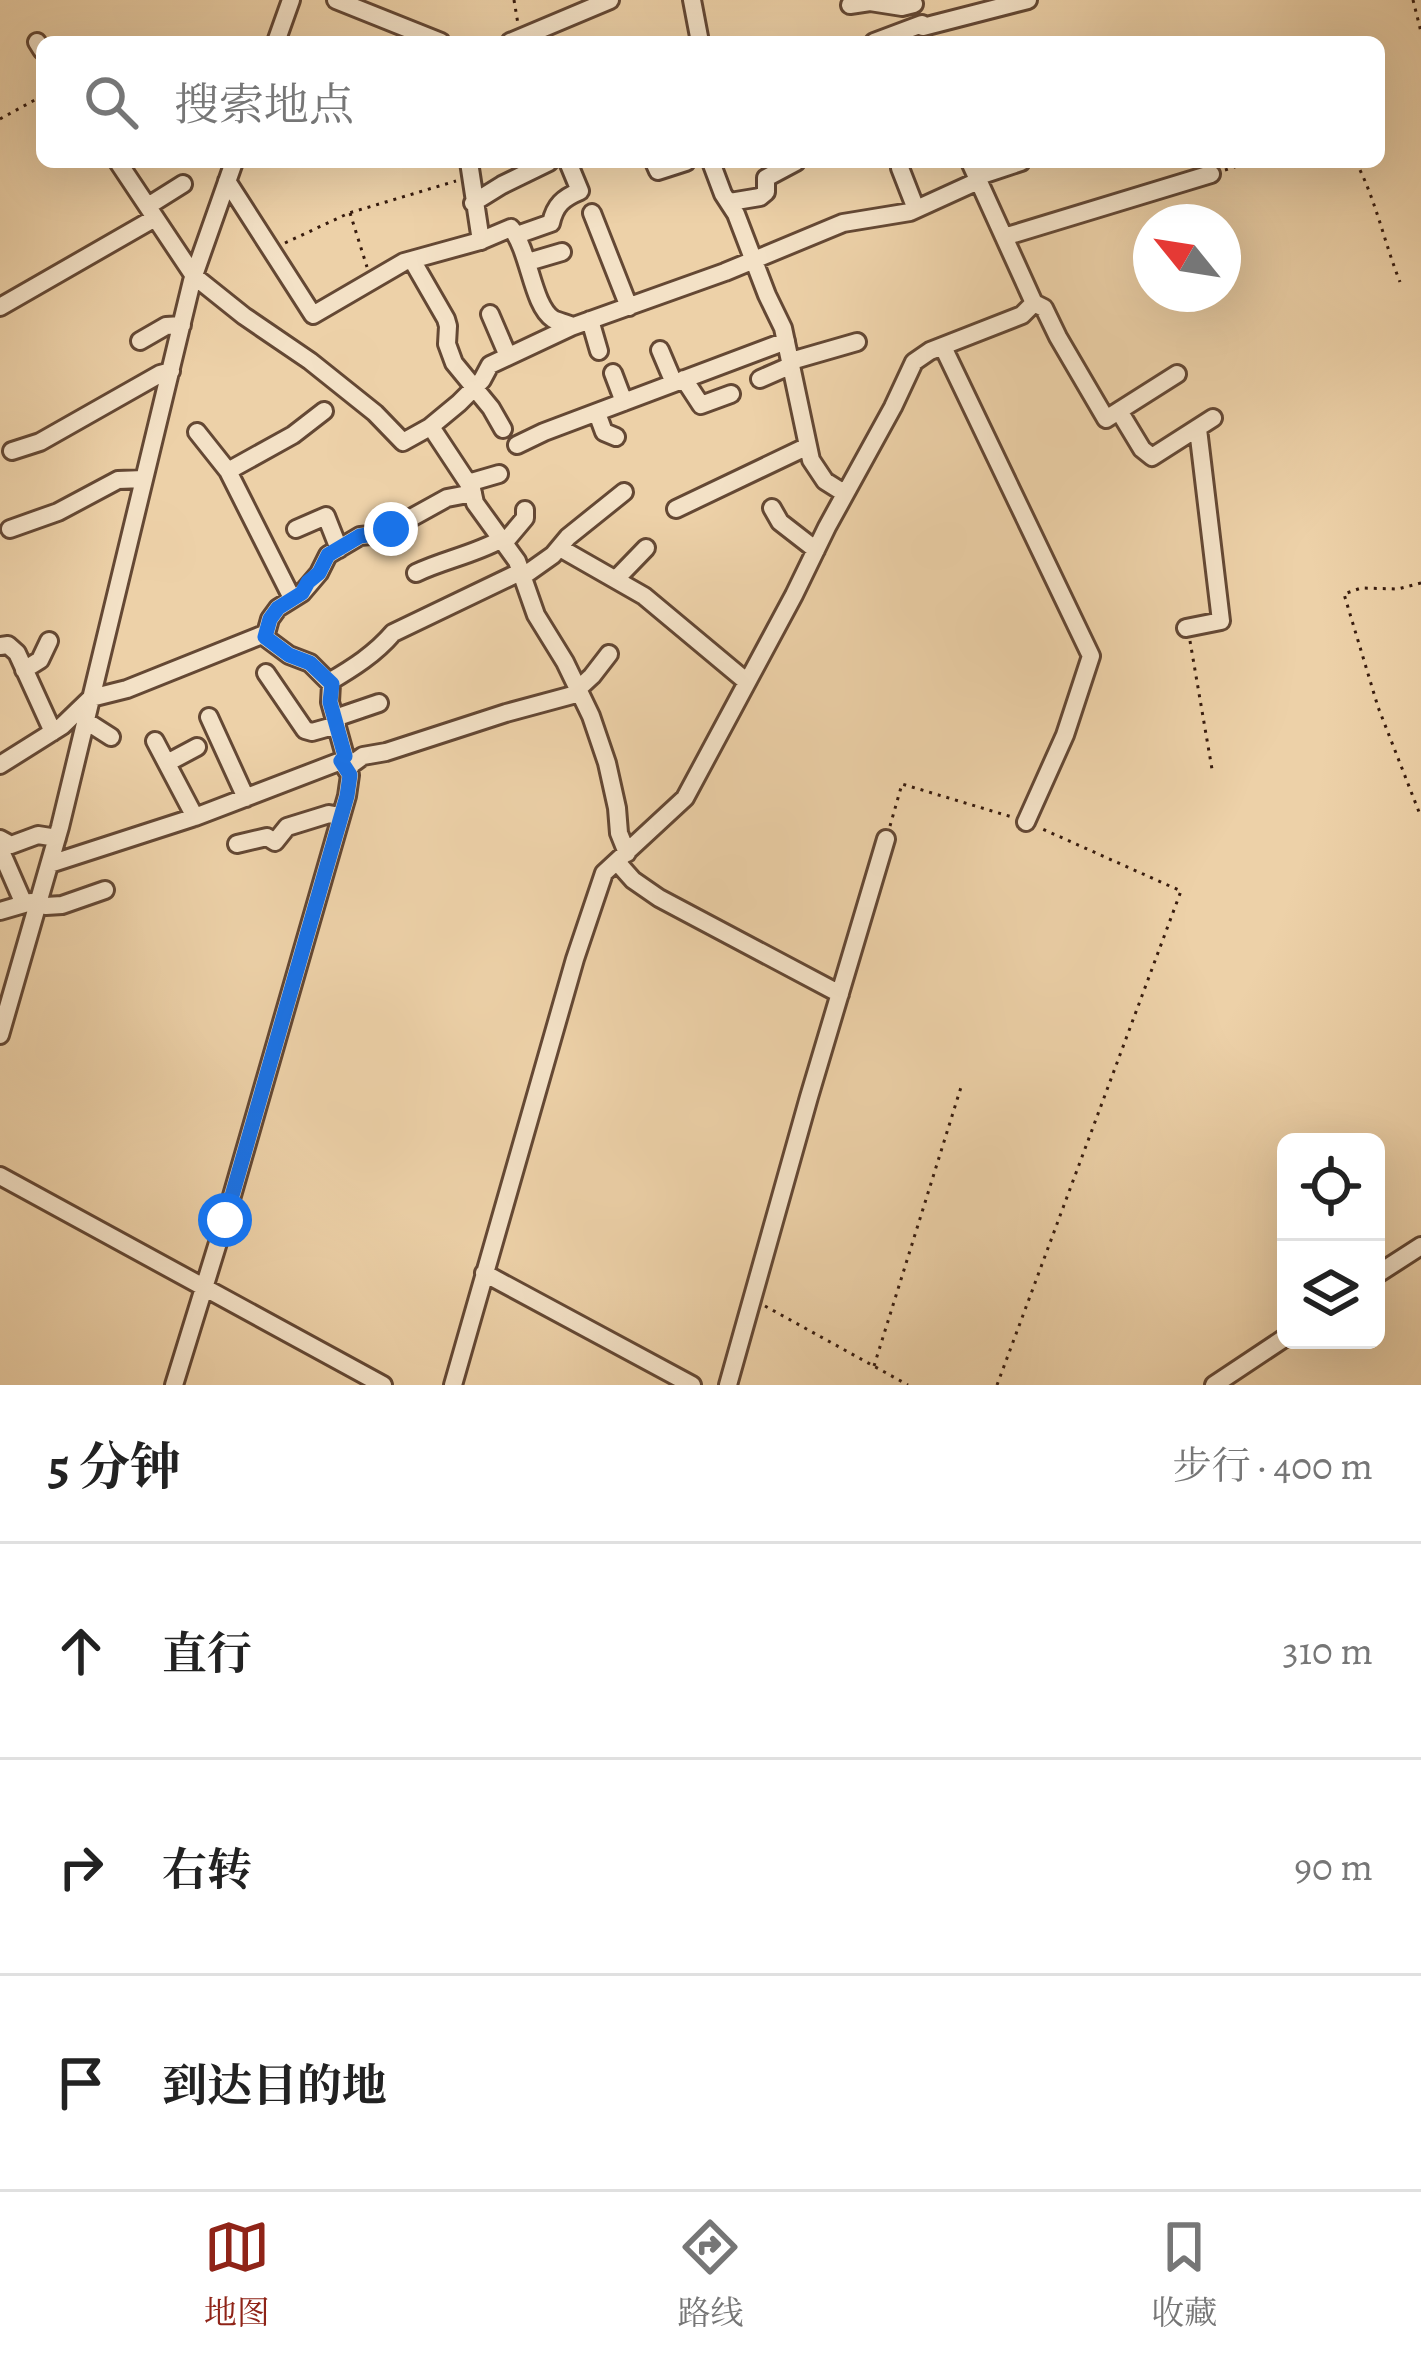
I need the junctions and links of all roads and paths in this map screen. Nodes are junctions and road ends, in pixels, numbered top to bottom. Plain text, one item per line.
1 (290, 0) edge
2 (336, 0) edge
3 (514, 0) edge
4 (610, 0) edge
5 (692, 0) edge
6 (1028, 0) edge
7 (1413, 0) edge
8 (913, 2) edge
9 (850, 5) dead end
10 (924, 31) edge
11 (1421, 32) edge
12 (278, 36) edge
13 (427, 36) edge
14 (515, 36) edge
15 (524, 36) edge
16 (699, 36) edge
17 (36, 99) edge
18 (0, 119) edge
19 (122, 168) edge
20 (232, 168) edge
21 (537, 168) edge
22 (570, 168) edge
23 (713, 168) edge
24 (785, 168) edge
25 (900, 168) edge
26 (1230, 168) edge
27 (1359, 168) edge
28 (469, 169) edge
29 (975, 173) edge
30 (1211, 174) joint
31 (227, 181) junction
32 (183, 184) dead end
33 (730, 202) junction
34 (473, 203) junction
35 (916, 209) junction
36 (152, 212) junction
37 (350, 212) junction
38 (592, 213) dead end
39 (517, 236) junction
40 (1004, 237) junction
41 (481, 241) junction
42 (273, 250) junction
43 (562, 252) dead end
44 (412, 260) junction
45 (753, 260) junction
46 (528, 262) junction
47 (194, 276) junction
48 (373, 279) junction
49 (1400, 282) dead end
50 (1034, 303) junction
51 (0, 307) edge
52 (629, 307) junction
53 (490, 314) dead end
54 (581, 323) junction
55 (182, 326) junction
56 (140, 341) dead end
57 (786, 341) junction
58 (857, 342) dead end
59 (943, 347) junction
60 (660, 350) dead end
61 (599, 351) dead end
62 (508, 356) junction
63 (791, 363) junction
64 (171, 371) junction
65 (614, 373) dead end
66 (1177, 374) dead end
67 (760, 379) dead end
68 (679, 381) junction
69 (474, 388) junction
70 (731, 394) dead end
71 (623, 403) junction
72 (324, 411) dead end
73 (1119, 411) junction
74 (597, 413) junction
75 (431, 427) junction
76 (503, 429) dead end
77 (197, 432) dead end
78 (616, 436) dead end
79 (517, 445) dead end
80 (808, 446) junction
81 (12, 452) dead end
82 (228, 471) junction
83 (499, 474) dead end
84 (144, 479) junction
85 (470, 488) junction
86 (624, 492) dead end
87 (844, 493) junction
88 (772, 508) dead end
89 (676, 509) dead end
90 (525, 510) dead end
91 (296, 529) dead end
92 (10, 530) dead end
93 (502, 542) junction
94 (560, 548) junction
95 (646, 548) dead end
96 (339, 549) junction
97 (816, 550) junction
98 (416, 573) dead end
99 (521, 574) junction
100 (617, 578) junction
101 (1421, 584) edge
102 (292, 598) junction
103 (1187, 628) joint
104 (265, 637) junction
105 (49, 641) dead end
106 (0, 646) edge
107 (609, 654) dead end
108 (24, 670) junction
109 (266, 673) dead end
110 (329, 682) junction
111 (747, 682) junction
112 (579, 691) junction
113 (92, 698) junction
114 (379, 703) dead end
115 (209, 717) dead end
116 (86, 721) junction
117 (336, 722) junction
118 (53, 732) junction
119 (111, 736) dead end
120 (155, 740) dead end
121 (197, 747) dead end
122 (167, 763) junction
123 (0, 765) edge
124 (345, 766) junction
125 (1212, 769) dead end
126 (246, 798) junction
127 (340, 816) junction
128 (195, 817) junction
129 (1421, 817) edge
130 (1026, 822) dead end
131 (57, 838) junction
132 (0, 839) edge
133 (886, 839) dead end
134 (237, 844) dead end
135 (0, 849) edge
136 (622, 858) junction
137 (50, 864) junction
138 (105, 890) dead end
139 (1181, 891) dead end
140 (31, 904) junction
141 (0, 911) edge
142 (840, 994) junction
143 (0, 1035) edge
144 (962, 1084) dead end
145 (0, 1176) edge
146 (1421, 1246) edge
147 (1385, 1269) edge
148 (484, 1273) junction
149 (752, 1301) junction
150 (1277, 1343) edge
151 (874, 1366) junction
152 (174, 1385) edge
153 (383, 1385) edge
154 (452, 1385) edge
155 (692, 1385) edge
156 (728, 1385) edge
157 (908, 1385) edge
158 (997, 1385) edge
159 (1214, 1385) edge

1 - 12 street
2 - 13 street
3 - 14 path
4 - 15 street
5 - 16 street
6 - 10 street
7 - 11 path
8 - 9 street
8 - 10 street
17 - 18 path
19 - 36 street
20 - 31 street
21 - 34 street
22 - 39 street
23 - 33 street
24 - 33 street
25 - 35 street
26 - 30 path
27 - 49 path
28 - 34 street
28 - 37 path
29 - 35 street
29 - 40 street
30 - 40 street
31 - 42 street
31 - 47 street
32 - 36 street
33 - 45 street
34 - 41 street
35 - 45 street
36 - 47 street
36 - 51 street
37 - 42 path
37 - 48 path
38 - 52 street
39 - 41 street
39 - 46 street
40 - 50 street
41 - 44 street
42 - 48 street
43 - 46 street
44 - 48 street
44 - 69 street
45 - 52 street
45 - 57 street
46 - 54 street
47 - 55 street
47 - 75 street
50 - 59 street
50 - 73 street
52 - 54 street
53 - 62 street
54 - 61 street
54 - 62 street
55 - 56 street
55 - 64 street
57 - 63 street
57 - 68 street
58 - 63 street
59 - 87 street
59 - 130 street
60 - 68 street
62 - 69 street
63 - 67 street
63 - 80 street
64 - 81 street
64 - 84 street
65 - 71 street
66 - 73 street
68 - 70 street
68 - 71 street
69 - 75 street
69 - 76 street
71 - 74 street
72 - 82 street
73 - 103 street
74 - 78 street
74 - 79 street
75 - 85 street
77 - 82 street
80 - 87 street
80 - 89 street
82 - 102 street
83 - 85 street
84 - 92 street
84 - 113 street
85 - 93 street
85 - 96 street
86 - 94 street
87 - 97 street
88 - 97 street
90 - 93 street
91 - 96 street
93 - 98 street
93 - 99 street
94 - 99 street
94 - 100 street
95 - 100 street
96 - 102 street
97 - 111 street
99 - 110 street
99 - 112 street
100 - 111 street
101 - 129 path
102 - 104 street
103 - 125 path
104 - 110 street
104 - 113 street
105 - 108 street
106 - 108 street
107 - 112 street
108 - 118 street
109 - 117 street
110 - 117 street
111 - 136 street
112 - 124 street
112 - 136 street
113 - 116 street
113 - 118 street
114 - 117 street
115 - 126 street
116 - 119 street
116 - 131 street
117 - 124 street
118 - 123 street
120 - 122 street
121 - 122 street
122 - 128 street
124 - 126 street
124 - 127 street
126 - 128 street
127 - 134 street
127 - 152 street
128 - 137 street
131 - 132 street
131 - 137 street
133 - 142 street
135 - 140 street
136 - 142 street
136 - 148 street
137 - 140 street
138 - 140 street
139 - 158 path
140 - 141 street
140 - 143 street
142 - 149 street
144 - 151 path
145 - 153 street
146 - 147 street
148 - 154 street
148 - 155 street
149 - 151 path
149 - 156 street
150 - 159 street
151 - 157 path

